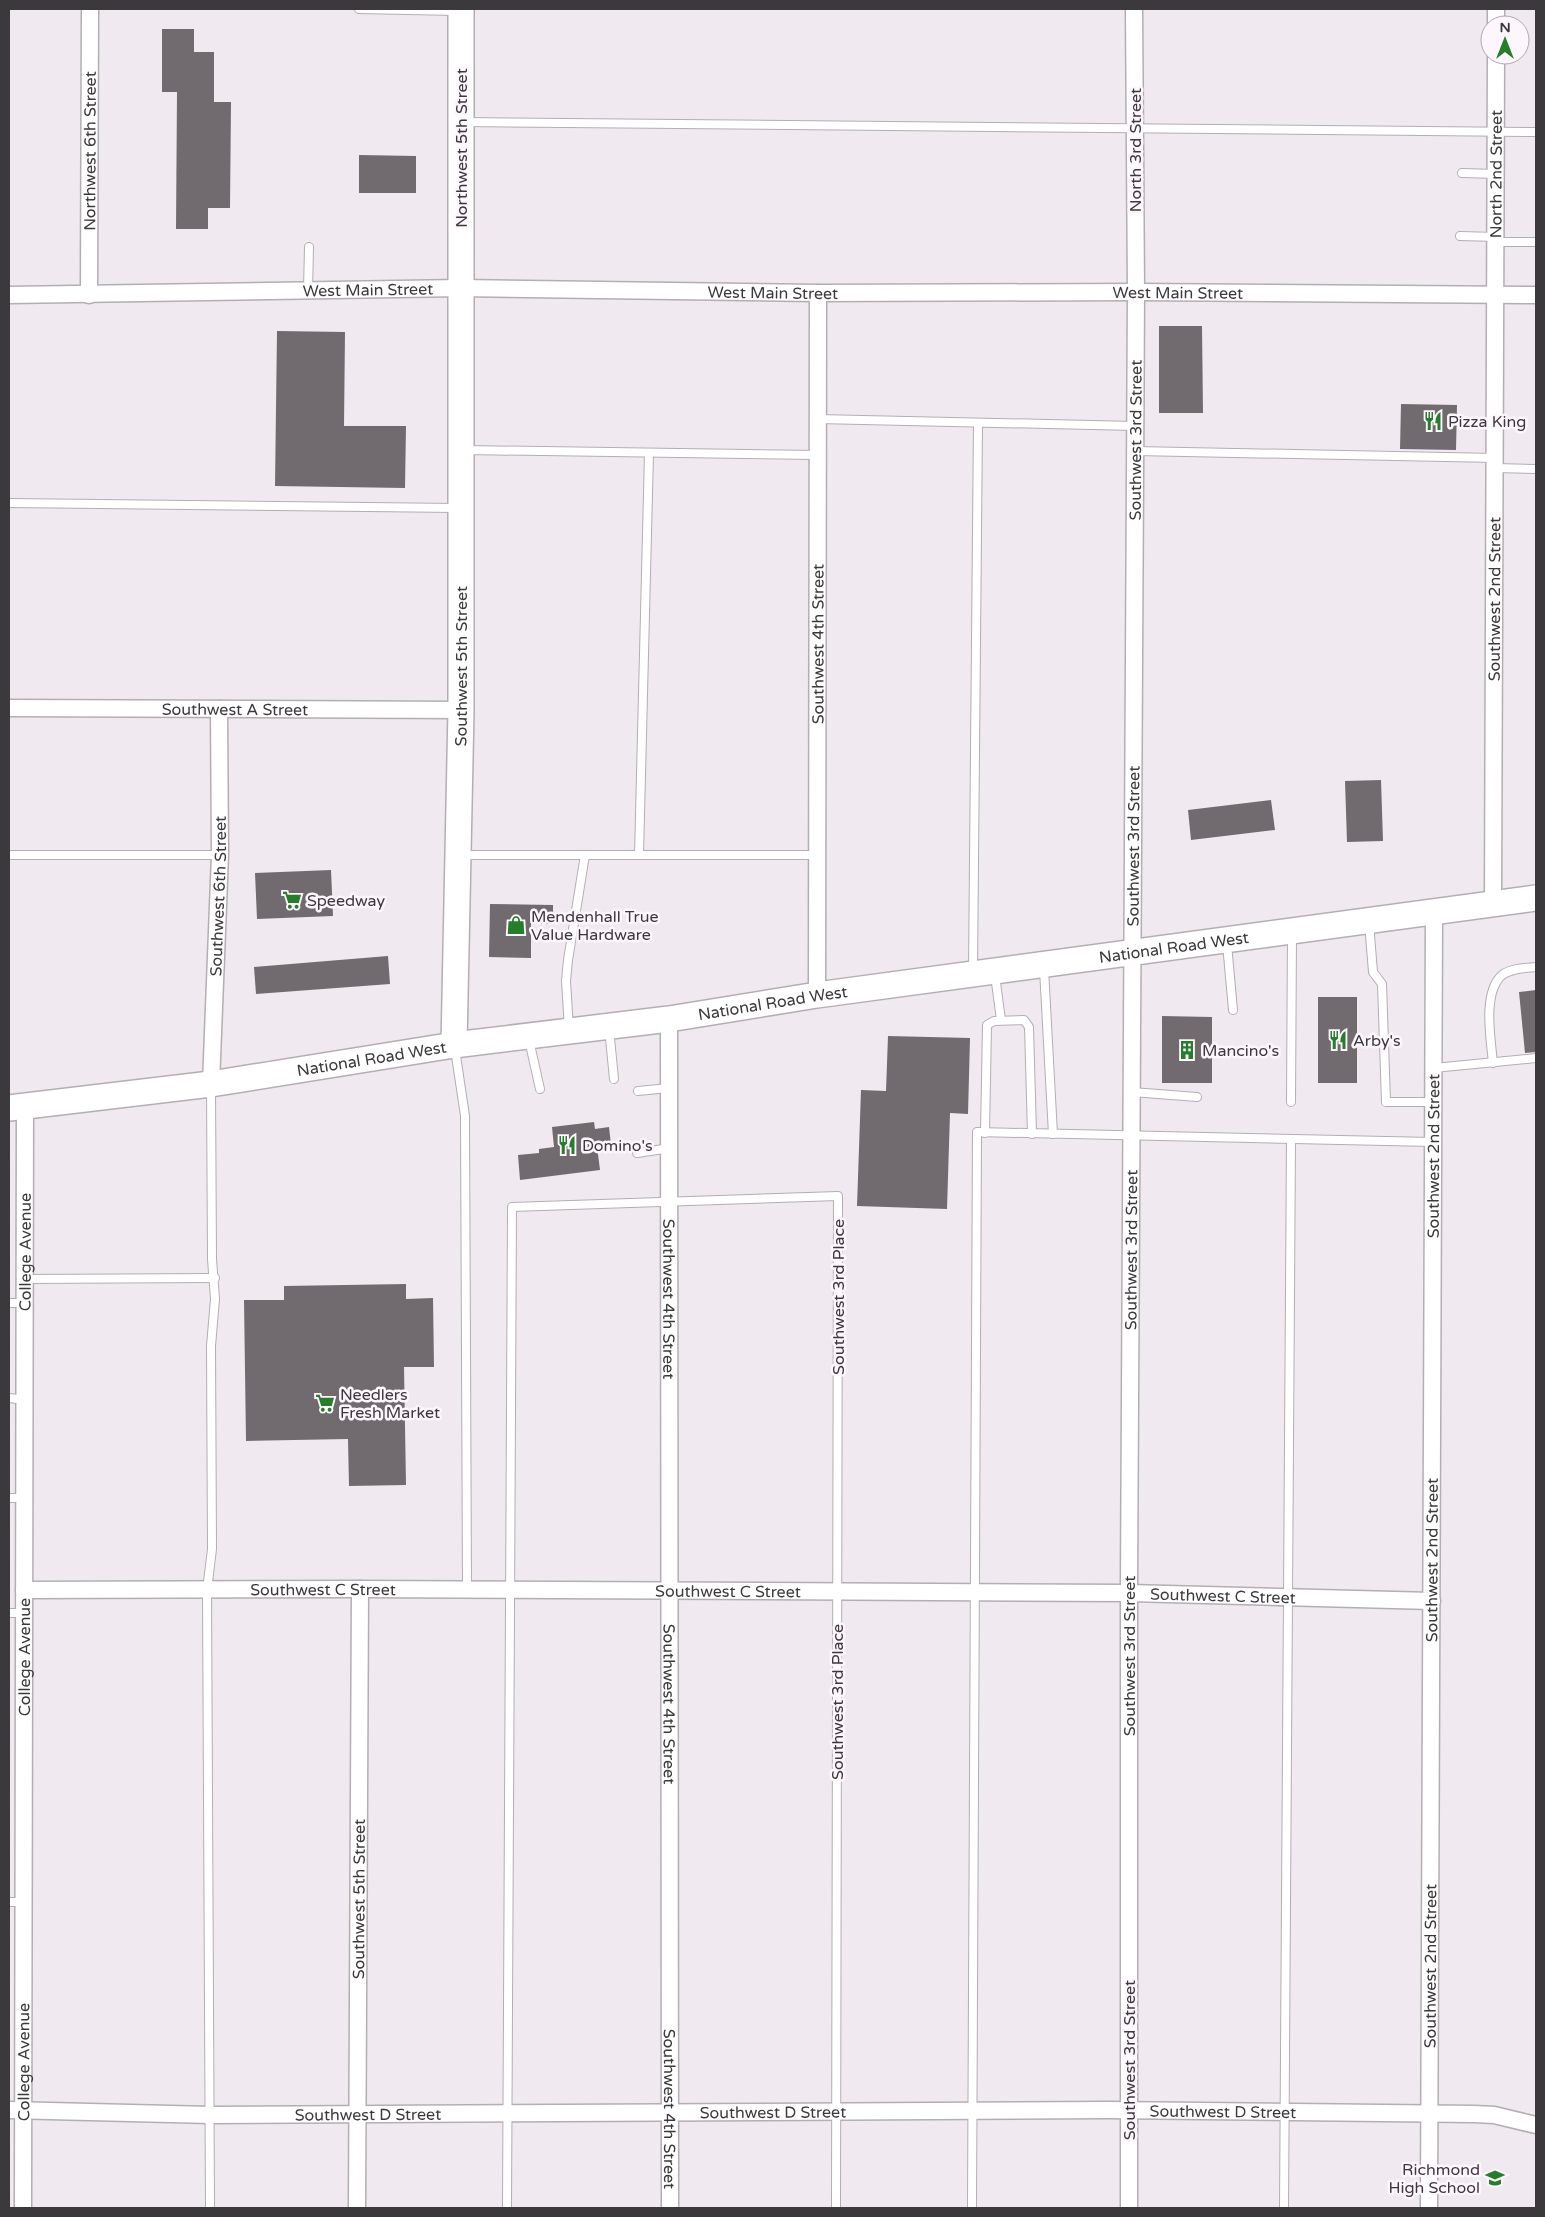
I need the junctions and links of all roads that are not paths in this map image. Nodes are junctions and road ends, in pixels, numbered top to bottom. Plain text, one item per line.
1 (90, 9) edge
2 (359, 9) edge
3 (1134, 9) edge
4 (461, 10) edge
5 (1496, 65) edge
6 (461, 122) junction
7 (1134, 128) junction
8 (1496, 132) junction
9 (1536, 132) edge
10 (1462, 173) dead end
11 (1496, 174) junction
12 (1460, 236) dead end
13 (1496, 240) junction
14 (1536, 242) edge
15 (309, 247) dead end
16 (461, 288) junction
17 (308, 290) junction
18 (1136, 292) junction
19 (818, 293) junction
20 (1496, 294) junction
21 (9, 295) edge
22 (89, 295) junction
23 (1536, 295) edge
24 (818, 419) junction
25 (978, 423) junction
26 (1135, 426) junction
27 (461, 450) junction
28 (1135, 451) junction
29 (649, 453) junction
30 (818, 455) junction
31 (1496, 463) junction
32 (1536, 469) edge
33 (9, 503) edge
34 (461, 508) junction
35 (9, 708) edge
36 (219, 709) junction
37 (461, 710) junction
38 (9, 855) edge
39 (220, 855) junction
40 (458, 855) junction
41 (585, 855) junction
42 (640, 855) junction
43 (817, 855) junction
44 (1536, 898) edge
45 (1493, 904) junction
46 (1434, 913) junction
47 (1369, 921) junction
48 (1292, 931) junction
49 (1226, 939) junction
50 (1133, 951) junction
51 (1044, 964) junction
52 (1536, 967) edge
53 (984, 972) junction
54 (817, 995) junction
55 (1233, 1010) dead end
56 (669, 1019) junction
57 (1001, 1020) junction
58 (609, 1026) junction
59 (570, 1031) junction
60 (528, 1036) junction
61 (454, 1045) junction
62 (1536, 1058) edge
63 (1493, 1063) junction
64 (1434, 1068) junction
65 (614, 1079) dead end
66 (212, 1084) junction
67 (669, 1088) junction
68 (540, 1089) dead end
69 (638, 1091) dead end
70 (1132, 1092) junction
71 (1197, 1097) dead end
72 (1291, 1102) dead end
73 (1434, 1102) junction
74 (17, 1107) edge
75 (985, 1133) junction
76 (1032, 1134) junction
77 (1053, 1134) junction
78 (1132, 1136) junction
79 (1291, 1139) junction
80 (1434, 1142) junction
81 (670, 1148) junction
82 (637, 1153) dead end
83 (670, 1202) junction
84 (215, 1278) junction
85 (24, 1279) junction
86 (17, 1303) edge
87 (17, 1399) edge
88 (9, 1498) edge
89 (25, 1498) junction
90 (24, 1590) junction
91 (207, 1590) junction
92 (360, 1590) junction
93 (467, 1590) junction
94 (510, 1590) junction
95 (671, 1591) junction
96 (838, 1592) junction
97 (975, 1592) junction
98 (1129, 1593) junction
99 (1288, 1597) junction
100 (1432, 1600) junction
101 (16, 1613) edge
102 (16, 1902) edge
103 (16, 2110) edge
104 (1129, 2110) junction
105 (670, 2111) junction
106 (836, 2111) junction
107 (972, 2111) junction
108 (508, 2112) junction
109 (357, 2113) junction
110 (1285, 2113) junction
111 (211, 2115) junction
112 (1429, 2115) junction
113 (1536, 2126) edge
114 (23, 2208) edge
115 (210, 2208) edge
116 (356, 2208) edge
117 (507, 2208) edge
118 (670, 2208) edge
119 (836, 2208) edge
120 (972, 2208) edge
121 (1129, 2208) edge
122 (1284, 2208) edge
123 (1429, 2208) edge

1 - 22 street, Northwest 6th Street
2 - 4 lane
3 - 7 street, North 3rd Street
4 - 6 main road, Northwest 5th Street
5 - 8 street, North 2nd Street
6 - 7 lane
6 - 16 main road, Northwest 5th Street
7 - 8 lane
7 - 18 street, North 3rd Street
8 - 9 lane
8 - 11 street, North 2nd Street
10 - 11 lane
11 - 13 street, North 2nd Street
12 - 13 lane
13 - 14 lane
13 - 20 street, North 2nd Street
15 - 17 lane
16 - 17 street, West Main Street
16 - 19 street, West Main Street
16 - 27 main road, Southwest 5th Street
17 - 22 street, West Main Street
18 - 19 street, West Main Street
18 - 20 street, West Main Street
18 - 26 street, Southwest 3rd Street
19 - 24 street, Southwest 4th Street
20 - 23 street, West Main Street
20 - 31 street, Southwest 2nd Street
21 - 22 street, West Main Street
24 - 25 lane
24 - 30 street, Southwest 4th Street
25 - 26 lane
25 - 53 lane
26 - 28 street, Southwest 3rd Street
27 - 29 lane
27 - 34 main road, Southwest 5th Street
28 - 31 lane
28 - 50 street, Southwest 3rd Street
29 - 30 lane
29 - 42 lane
30 - 43 street, Southwest 4th Street
31 - 32 lane
31 - 45 street, Southwest 2nd Street
33 - 34 lane
34 - 37 main road, Southwest 5th Street
35 - 36 street, Southwest A Street
36 - 37 street, Southwest A Street
36 - 39 street, Southwest 6th Street
37 - 40 main road, Southwest 5th Street
38 - 39 lane
39 - 66 street, Southwest 6th Street
40 - 41 lane
40 - 61 main road, Southwest 5th Street
41 - 42 lane
41 - 59 lane
42 - 43 lane
43 - 54 street, Southwest 4th Street
44 - 45 main road, National Road West
45 - 46 main road, National Road West
46 - 47 main road, National Road West
46 - 64 street, Southwest 2nd Street
47 - 48 main road, National Road West
47 - 73 lane
48 - 49 main road, National Road West
48 - 72 lane
49 - 50 main road, National Road West
49 - 55 lane
50 - 51 main road, National Road West
50 - 70 street, Southwest 3rd Street
51 - 53 main road, National Road West
51 - 77 lane
52 - 63 lane
53 - 54 main road, National Road West
53 - 57 lane
54 - 56 main road, National Road West
56 - 58 main road, National Road West
56 - 67 street, Southwest 4th Street
57 - 75 lane
57 - 76 lane
58 - 59 main road, National Road West
58 - 65 lane
59 - 60 main road, National Road West
60 - 61 main road, National Road West
60 - 68 lane
61 - 66 main road, National Road West
61 - 93 lane
62 - 63 lane
63 - 64 lane
64 - 73 street, Southwest 2nd Street
66 - 74 main road, National Road West
66 - 84 lane
67 - 69 lane
67 - 81 street, Southwest 4th Street
70 - 71 lane
70 - 78 street, Southwest 3rd Street
73 - 80 street, Southwest 2nd Street
74 - 85 street, College Avenue
75 - 76 lane
75 - 97 lane
76 - 77 lane
77 - 78 lane
78 - 79 lane
78 - 98 street, Southwest 3rd Street
79 - 80 lane
79 - 99 lane
80 - 100 street, Southwest 2nd Street
81 - 82 lane
81 - 83 street, Southwest 4th Street
83 - 94 lane
83 - 95 street, Southwest 4th Street
83 - 96 lane, Southwest 3rd Place
84 - 85 lane
84 - 91 lane
85 - 86 street, College Avenue
86 - 87 street, College Avenue
87 - 89 street, College Avenue
88 - 89 lane
89 - 90 street, College Avenue
90 - 91 street, Southwest C Street
90 - 101 street, College Avenue
91 - 92 street, Southwest C Street
91 - 111 lane
92 - 93 street, Southwest C Street
92 - 109 street, Southwest 5th Street
93 - 94 street, Southwest C Street
94 - 95 street, Southwest C Street
94 - 108 lane
95 - 96 street, Southwest C Street
95 - 105 street, Southwest 4th Street
96 - 97 street, Southwest C Street
96 - 106 lane, Southwest 3rd Place
97 - 98 street, Southwest C Street
97 - 107 lane
98 - 99 street, Southwest C Street
98 - 104 street, Southwest 3rd Street
99 - 100 street, Southwest C Street
99 - 110 lane
100 - 112 street, Southwest 2nd Street
101 - 102 street, College Avenue
102 - 103 street, College Avenue
103 - 111 street, Southwest D Street
103 - 114 street, College Avenue
104 - 107 street, Southwest D Street
104 - 110 street, Southwest D Street
104 - 121 street, Southwest 3rd Street
105 - 106 street, Southwest D Street
105 - 108 street, Southwest D Street
105 - 118 street, Southwest 4th Street
106 - 107 street, Southwest D Street
106 - 119 lane, Southwest 3rd Place
107 - 120 lane
108 - 109 street, Southwest D Street
108 - 117 lane
109 - 111 street, Southwest D Street
109 - 116 street, Southwest 5th Street
110 - 112 street, Southwest D Street
110 - 122 lane
111 - 115 lane
112 - 113 street, Southwest D Street
112 - 123 street, Southwest 2nd Street

